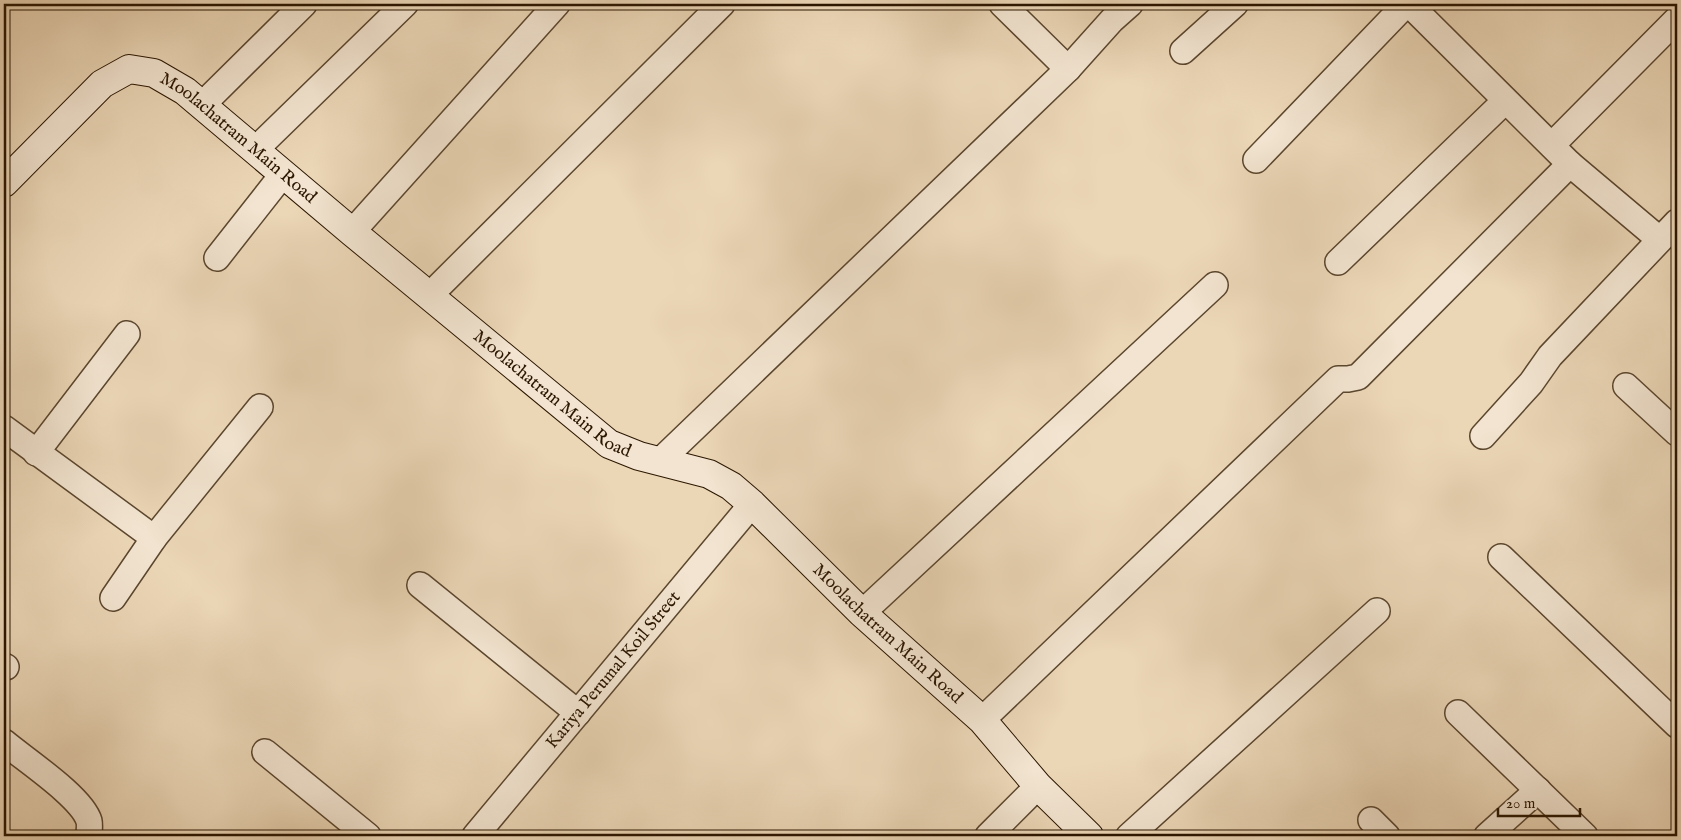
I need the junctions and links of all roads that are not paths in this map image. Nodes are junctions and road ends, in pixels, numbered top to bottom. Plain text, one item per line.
1 (304, 4) edge
2 (405, 4) edge
3 (557, 4) edge
4 (722, 4) edge
5 (1002, 4) edge
6 (1130, 4) edge
7 (1235, 4) edge
8 (1408, 4) edge
9 (1677, 19) edge
10 (1183, 51) dead end
11 (1068, 69) junction
12 (1505, 101) junction
13 (202, 105) junction
14 (1552, 145) junction
15 (254, 150) junction
16 (1256, 160) dead end
17 (1570, 164) junction
18 (283, 174) junction
19 (4, 183) edge
20 (1677, 222) edge
21 (352, 232) junction
22 (1659, 240) junction
23 (216, 258) dead end
24 (1338, 262) dead end
25 (1214, 285) dead end
26 (430, 295) junction
27 (127, 334) dead end
28 (1626, 386) dead end
29 (260, 407) dead end
30 (4, 428) edge
31 (1677, 433) edge
32 (1483, 436) dead end
33 (36, 453) junction
34 (660, 462) junction
35 (752, 504) junction
36 (154, 538) junction
37 (1502, 557) dead end
38 (420, 585) dead end
39 (113, 598) dead end
40 (1377, 611) dead end
41 (862, 612) junction
42 (578, 713) junction
43 (1458, 713) dead end
44 (982, 720) junction
45 (1677, 725) edge
46 (4, 742) edge
47 (264, 752) dead end
48 (1038, 786) junction
49 (1538, 790) junction
50 (89, 836) edge
51 (368, 836) edge
52 (475, 836) edge
53 (988, 836) edge
54 (1089, 836) edge
55 (1129, 836) edge
56 (1488, 836) edge
57 (1585, 836) edge

1 - 13 street
2 - 15 street
3 - 21 street
4 - 26 street
5 - 11 street
6 - 11 street
7 - 10 street
8 - 12 street
8 - 16 street
9 - 14 street
11 - 34 street
12 - 14 street
12 - 24 street
13 - 15 street, Moolachatram Main Road
13 - 19 street, Moolachatram Main Road
14 - 17 street
15 - 18 street, Moolachatram Main Road
17 - 22 street
17 - 44 street
18 - 21 street, Moolachatram Main Road
18 - 23 street
20 - 22 street
21 - 26 street, Moolachatram Main Road
22 - 32 street
25 - 41 street
26 - 34 street, Moolachatram Main Road
27 - 33 street
28 - 31 street
29 - 36 street
30 - 33 street
33 - 36 street
34 - 35 street, Moolachatram Main Road
35 - 41 street, Moolachatram Main Road
35 - 42 street, Kariya Perumal Koil Street
36 - 39 street
37 - 45 street
38 - 42 street
40 - 55 street
41 - 44 street, Moolachatram Main Road
42 - 52 street, Kariya Perumal Koil Street
43 - 49 street
44 - 48 street, Moolachatram Main Road
46 - 50 street
47 - 51 street
48 - 53 street
48 - 54 street, Moolachatram Main Road
49 - 56 street
49 - 57 street

